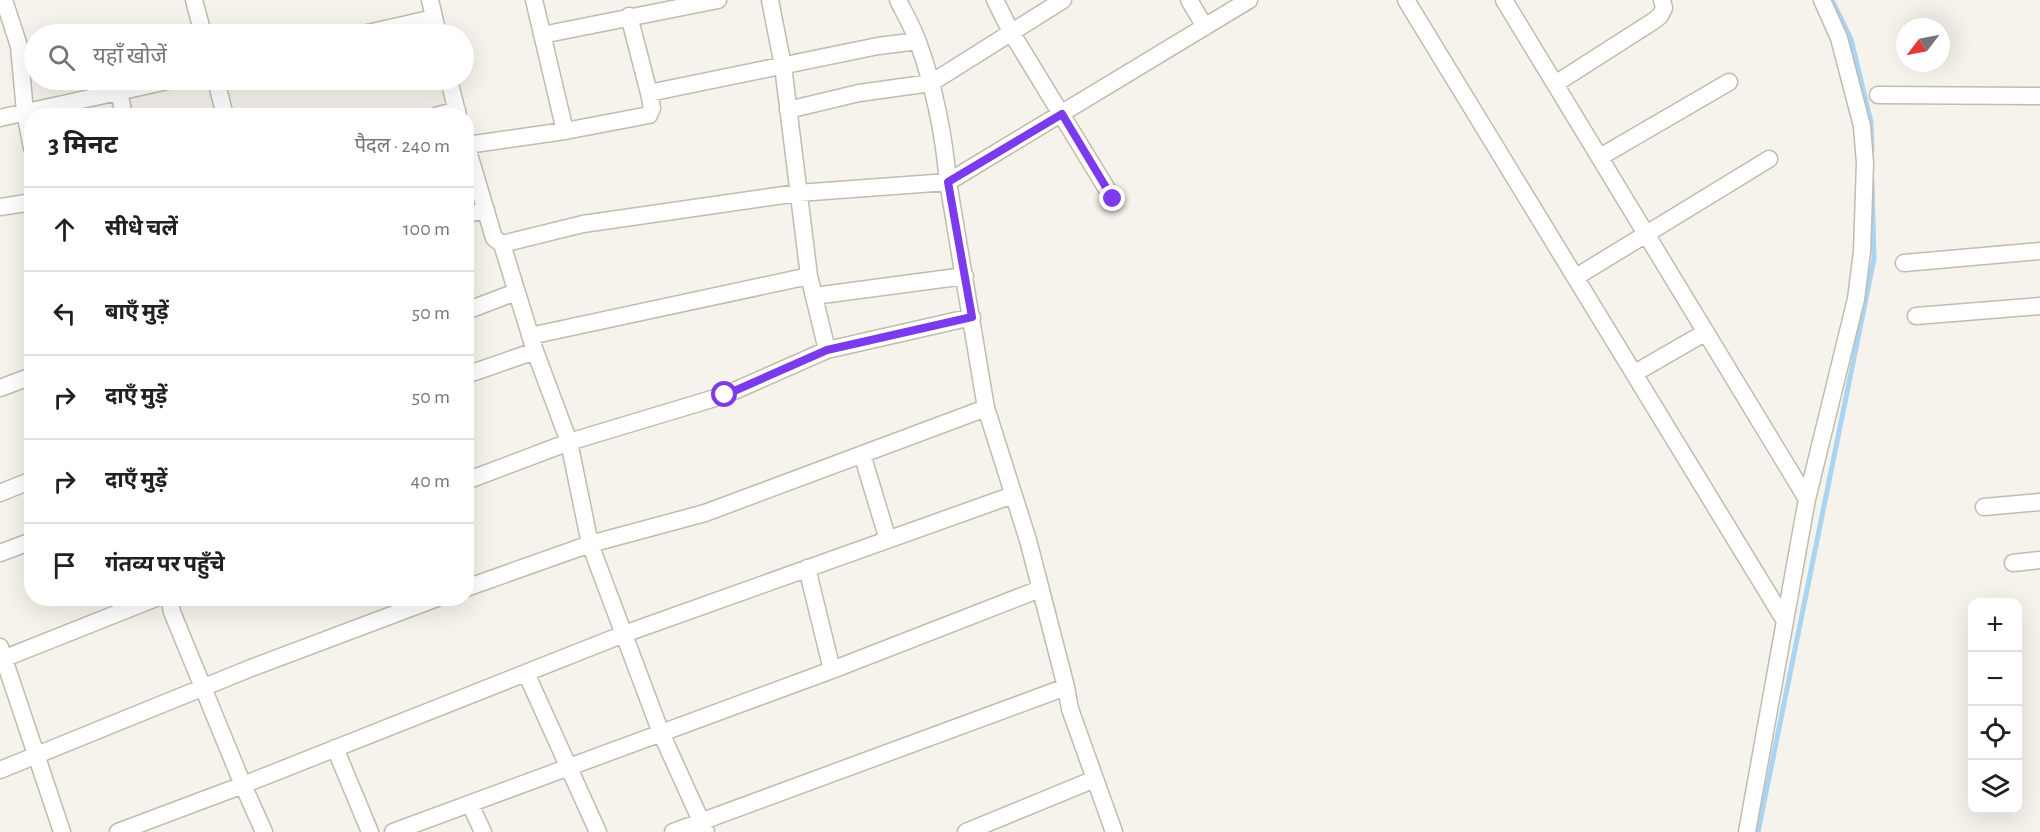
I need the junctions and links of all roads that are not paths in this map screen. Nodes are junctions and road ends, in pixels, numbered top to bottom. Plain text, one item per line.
1 (4, 0) edge
2 (194, 0) edge
3 (429, 0) edge
4 (534, 0) edge
5 (718, 0) edge
6 (770, 0) edge
7 (898, 0) edge
8 (995, 0) edge
9 (1064, 0) edge
10 (1189, 0) edge
11 (1249, 0) edge
12 (1406, 0) edge
13 (1504, 0) edge
14 (1662, 0) edge
15 (1822, 0) edge
16 (630, 16) junction
17 (434, 18) junction
18 (200, 24) edge
19 (407, 24) edge
20 (436, 24) edge
21 (1205, 27) junction
22 (1011, 32) junction
23 (542, 35) junction
24 (8, 38) edge
25 (918, 41) junction
26 (783, 66) junction
27 (1729, 82) dead end
28 (931, 83) junction
29 (1555, 84) junction
30 (124, 90) edge
31 (218, 90) edge
32 (451, 90) edge
33 (119, 91) junction
34 (649, 93) junction
35 (1878, 95) dead end
36 (2040, 96) edge
37 (25, 108) edge
38 (43, 108) edge
39 (122, 108) edge
40 (223, 108) edge
41 (456, 108) edge
42 (788, 110) junction
43 (24, 112) edge
44 (1062, 114) junction
45 (0, 118) edge
46 (565, 131) junction
47 (474, 144) edge
48 (1600, 157) junction
49 (1769, 159) dead end
50 (474, 169) edge
51 (948, 182) junction
52 (798, 193) junction
53 (1113, 199) dead end
54 (24, 203) edge
55 (0, 207) edge
56 (486, 210) junction
57 (474, 212) edge
58 (1647, 235) junction
59 (501, 244) junction
60 (2040, 251) edge
61 (1904, 263) dead end
62 (810, 276) junction
63 (965, 276) junction
64 (1576, 277) junction
65 (516, 292) junction
66 (814, 297) junction
67 (2040, 306) edge
68 (474, 308) edge
69 (1916, 316) dead end
70 (972, 317) junction
71 (1706, 332) junction
72 (533, 344) junction
73 (827, 350) junction
74 (474, 371) edge
75 (1635, 373) junction
76 (24, 379) edge
77 (0, 388) edge
78 (986, 408) junction
79 (569, 442) junction
80 (862, 454) junction
81 (474, 478) edge
82 (24, 483) edge
83 (0, 493) edge
84 (1013, 495) junction
85 (1808, 499) junction
86 (2040, 502) edge
87 (1984, 507) dead end
88 (888, 540) junction
89 (24, 544) edge
90 (590, 544) junction
91 (0, 553) edge
92 (2040, 560) edge
93 (2013, 563) dead end
94 (807, 568) junction
95 (474, 585) edge
96 (1040, 589) junction
97 (134, 606) edge
98 (171, 606) edge
99 (416, 606) edge
100 (1785, 621) junction
101 (624, 634) junction
102 (1, 655) edge
103 (832, 670) junction
104 (526, 673) junction
105 (203, 687) junction
106 (1066, 687) junction
107 (661, 733) junction
108 (335, 748) junction
109 (37, 754) junction
110 (569, 768) junction
111 (0, 770) edge
112 (1095, 779) junction
113 (243, 785) junction
114 (470, 804) junction
115 (704, 826) edge
116 (62, 832) edge
117 (118, 832) edge
118 (264, 832) edge
119 (370, 832) edge
120 (393, 832) edge
121 (483, 832) edge
122 (598, 832) edge
123 (673, 832) edge
124 (966, 832) edge
125 (1114, 832) edge
126 (1747, 832) edge

1 - 24 street
2 - 18 street
3 - 17 street
4 - 23 street
5 - 16 street
6 - 26 street
7 - 25 street
8 - 22 street
9 - 22 street
10 - 21 street
11 - 21 street
12 - 64 street
13 - 29 street
14 - 29 street
15 - 85 street
16 - 23 street
16 - 34 street
17 - 19 street
17 - 20 street
21 - 44 street
22 - 28 street
22 - 44 street
23 - 46 street
24 - 37 street
25 - 26 street
25 - 28 street
26 - 34 street
26 - 42 street
27 - 48 street
28 - 42 street
28 - 51 street
29 - 48 street
30 - 33 street
31 - 40 street
32 - 41 street
33 - 38 street
33 - 39 street
34 - 46 street
35 - 36 street
42 - 52 street
43 - 45 street
44 - 51 street
44 - 53 street
46 - 47 street
48 - 58 street
49 - 58 street
50 - 56 street
51 - 52 street
51 - 63 street
52 - 59 street
52 - 62 street
54 - 55 street
56 - 57 street
56 - 59 street
58 - 64 street
58 - 71 street
59 - 65 street
60 - 61 street
62 - 66 street
62 - 72 street
63 - 66 street
63 - 70 street
64 - 75 street
65 - 68 street
65 - 72 street
66 - 73 street
67 - 69 street
70 - 73 street
70 - 78 street
71 - 75 street
71 - 85 street
72 - 74 street
72 - 79 street
73 - 79 street
75 - 100 street
76 - 77 street
78 - 80 street
78 - 84 street
79 - 81 street
79 - 90 street
80 - 88 street
80 - 90 street
82 - 83 street
84 - 88 street
84 - 96 street
85 - 100 street
86 - 87 street
88 - 94 street
89 - 91 street
90 - 95 street
90 - 101 street
92 - 93 street
94 - 101 street
94 - 103 street
96 - 103 street
96 - 106 street
97 - 102 street
98 - 105 street
99 - 105 street
100 - 126 street
101 - 104 street
101 - 107 street
102 - 109 street
103 - 107 street
104 - 108 street
104 - 110 street
105 - 109 street
105 - 113 street
106 - 112 street
106 - 115 street
107 - 110 street
107 - 115 street
108 - 113 street
108 - 119 street
109 - 111 street
109 - 116 street
110 - 114 street
110 - 122 street
112 - 124 street
112 - 125 street
113 - 117 street
113 - 118 street
114 - 120 street
114 - 121 street
115 - 123 street

